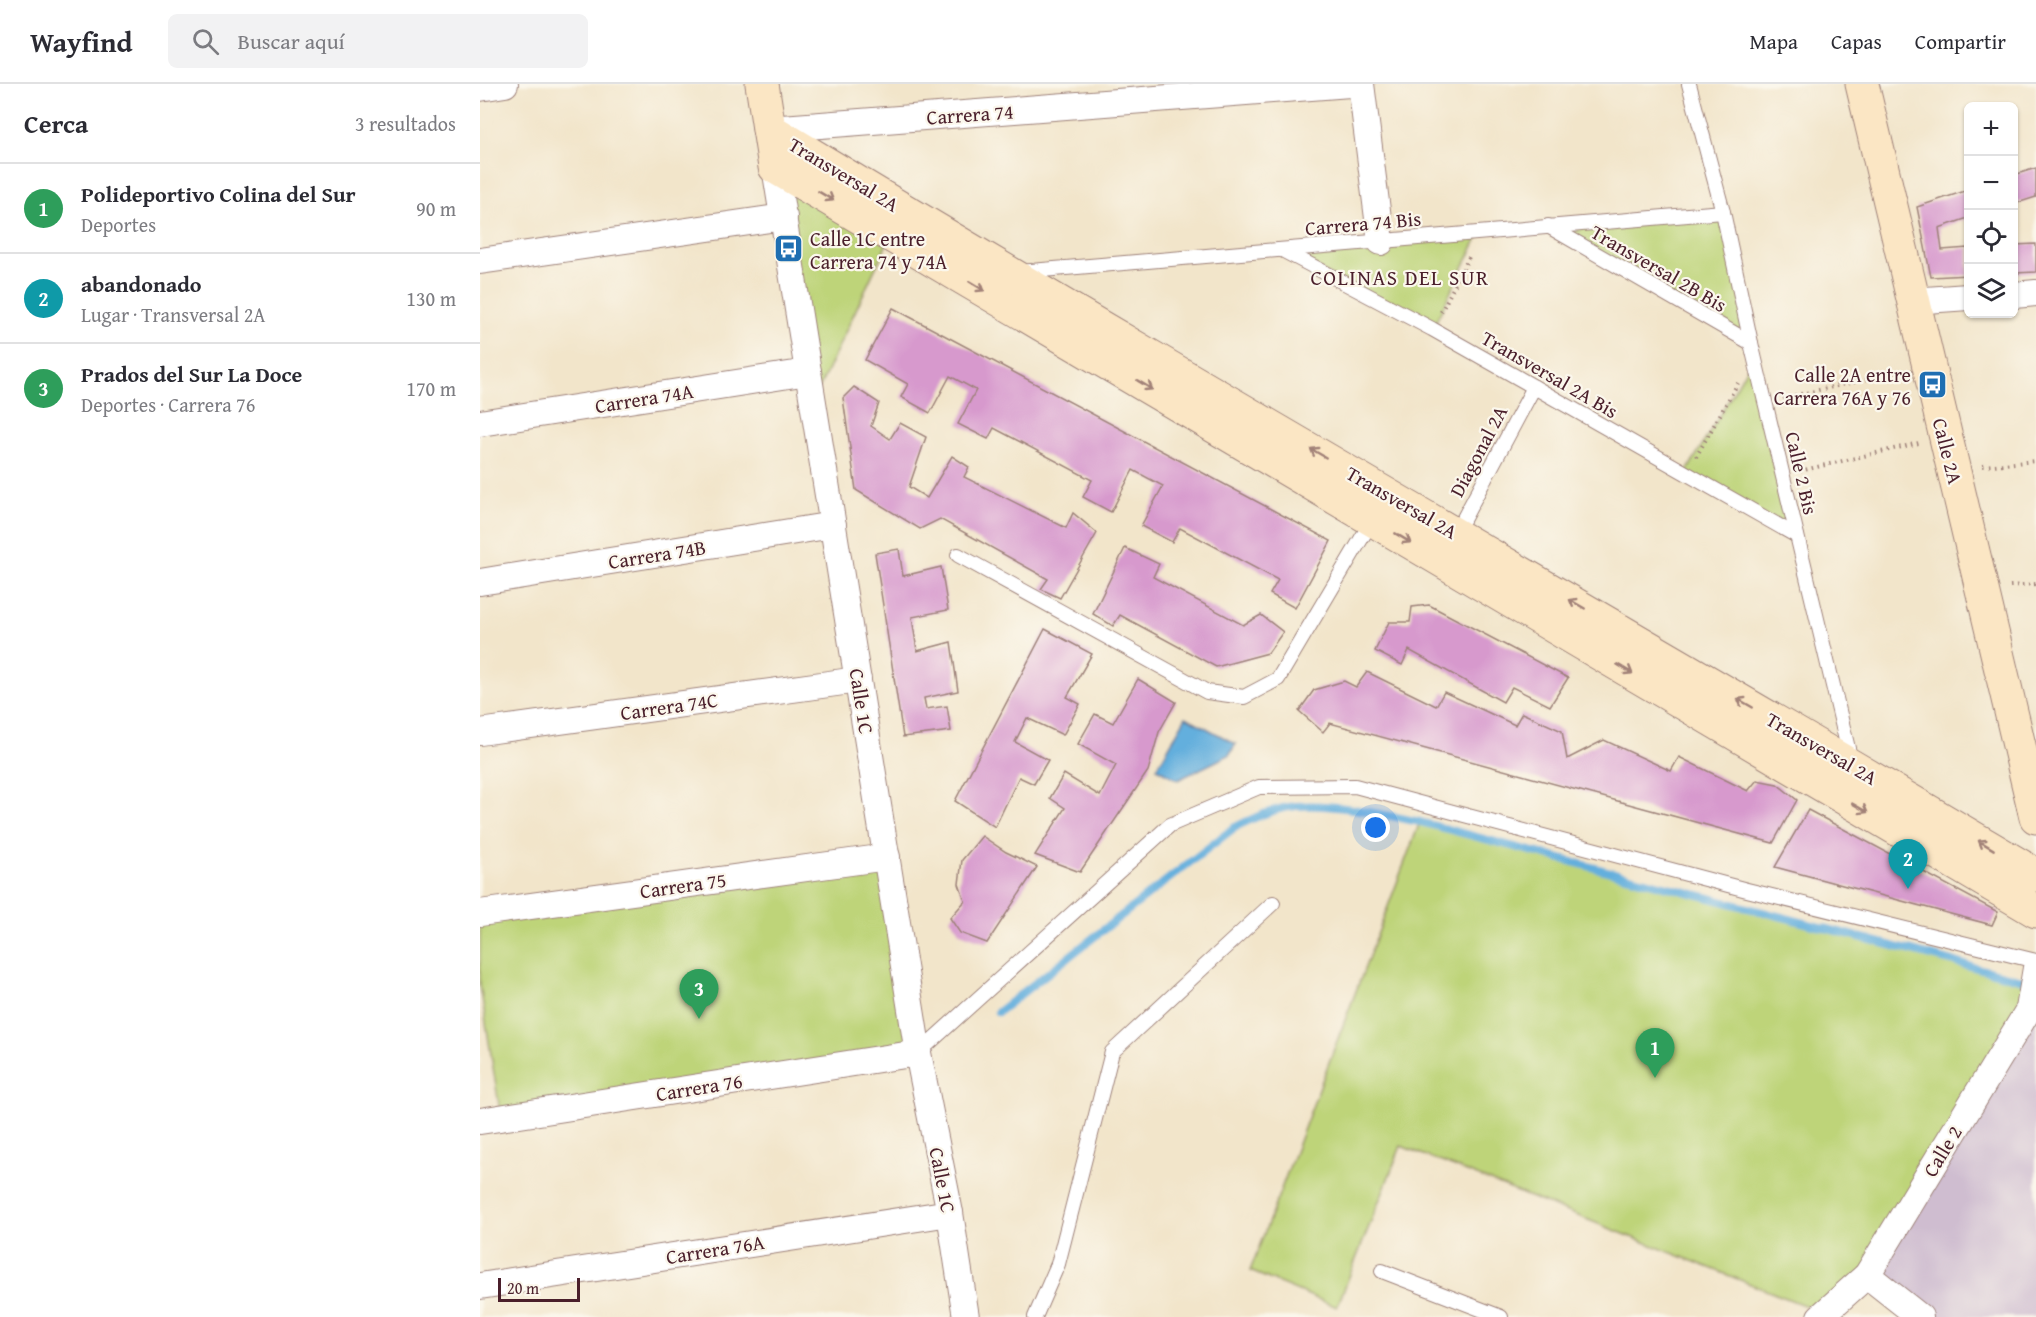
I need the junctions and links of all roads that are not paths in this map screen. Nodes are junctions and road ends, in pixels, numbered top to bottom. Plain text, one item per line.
1 (505, 84) edge
2 (762, 84) edge
3 (1350, 84) edge
4 (1361, 84) edge
5 (1689, 84) edge
6 (1862, 84) edge
7 (480, 88) edge
8 (1251, 88) edge
9 (769, 129) junction
10 (776, 166) junction
11 (1723, 212) junction
12 (784, 216) junction
13 (1548, 226) junction
14 (1381, 242) junction
15 (1281, 250) junction
16 (480, 261) edge
17 (1007, 273) junction
18 (2036, 293) edge
19 (2018, 295) edge
20 (1964, 297) edge
21 (1912, 301) junction
22 (1752, 350) junction
23 (808, 372) junction
24 (1534, 387) junction
25 (480, 423) edge
26 (1380, 507) junction
27 (833, 525) junction
28 (1456, 533) junction
29 (1797, 536) junction
30 (958, 555) dead end
31 (480, 582) edge
32 (858, 680) junction
33 (480, 732) edge
34 (1852, 766) junction
35 (2036, 817) edge
36 (887, 857) junction
37 (2036, 875) edge
38 (1274, 903) dead end
39 (2036, 911) edge
40 (480, 913) edge
41 (2036, 961) edge
42 (2036, 968) edge
43 (2032, 1013) edge
44 (918, 1053) junction
45 (480, 1121) edge
46 (950, 1213) junction
47 (1382, 1271) dead end
48 (1867, 1275) junction
49 (480, 1286) edge
50 (966, 1317) edge
51 (1035, 1317) edge
52 (1501, 1317) edge
53 (1820, 1317) edge
54 (1920, 1317) edge

1 - 7 street
2 - 9 street, Calle 1C
3 - 8 street, Carrera 74
4 - 14 street
5 - 11 lane, Calle 2 Bis
6 - 21 street, Calle 2A
8 - 9 street, Carrera 74
9 - 10 street, Calle 1C
9 - 17 street, Transversal 2A
10 - 12 street, Calle 1C
10 -> 26 street, Transversal 2A
11 - 13 lane, Carrera 74 Bis
11 - 22 lane, Calle 2 Bis
12 - 16 street
12 - 23 street, Calle 1C
13 - 14 lane, Carrera 74 Bis
13 - 22 lane, Transversal 2B Bis
14 - 15 lane, Carrera 74 Bis
15 - 17 lane, Carrera 74 Bis
15 - 24 lane, Transversal 2A Bis
26 -> 17 street, Transversal 2A
18 - 19 street
20 - 21 street
21 - 35 street, Calle 2A
22 - 29 lane, Calle 2 Bis
23 - 25 street, Carrera 74A
23 - 27 street, Calle 1C
24 - 28 lane, Diagonal 2A
24 - 29 lane, Transversal 2A Bis
26 - 28 street, Transversal 2A
26 - 30 lane
26 -> 39 street, Transversal 2A
27 - 31 street, Carrera 74B
27 - 32 street, Calle 1C
34 -> 28 street, Transversal 2A
29 - 34 lane, Calle 2 Bis
32 - 33 street, Carrera 74C
32 - 36 street, Calle 1C
37 -> 34 street, Transversal 2A
36 - 40 street, Carrera 75
36 - 44 street, Calle 1C
38 - 51 lane
41 - 44 lane
42 - 43 street, Calle 2
43 - 48 street, Calle 2
44 - 45 street, Carrera 76
44 - 46 street, Calle 1C
46 - 49 street, Carrera 76A
46 - 50 street, Calle 1C
47 - 52 lane
48 - 53 street, Calle 2
48 - 54 street

